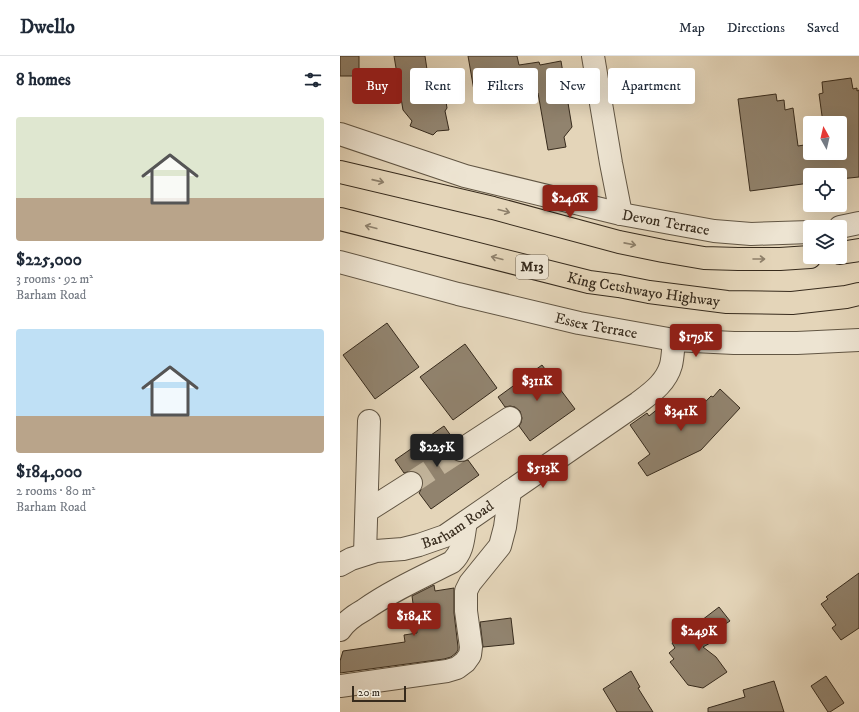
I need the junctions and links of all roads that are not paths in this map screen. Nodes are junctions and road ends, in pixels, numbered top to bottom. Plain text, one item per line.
1 (593, 56) edge
2 (340, 134) edge
3 (340, 172) edge
4 (622, 214) junction
5 (340, 219) edge
6 (859, 223) edge
7 (847, 226) edge
8 (803, 232) edge
9 (859, 250) edge
10 (847, 252) edge
11 (803, 257) edge
12 (340, 262) edge
13 (859, 294) edge
14 (728, 302) junction
15 (859, 307) edge
16 (674, 340) junction
17 (859, 340) edge
18 (510, 418) dead end
19 (369, 421) dead end
20 (461, 450) tunnel mouth
21 (411, 483) tunnel mouth
22 (510, 491) junction
23 (367, 512) junction
24 (466, 522) junction
25 (365, 554) junction
26 (340, 565) edge
27 (340, 630) edge
28 (340, 686) edge

1 - 4 street
2 - 4 street, Devon Terrace
3 -> 11 highway
4 - 8 street, Devon Terrace
14 -> 5 highway, King Cetshwayo Highway / M13
6 - 7 street
9 - 10 highway
12 - 16 street, Essex Terrace
13 - 14 highway, King Cetshwayo Highway / M13
14 - 15 highway
16 - 17 street, Essex Terrace
16 - 22 street, Barham Road
18 - 20 street
19 - 23 street
21 - 23 street
22 - 24 street, Barham Road
22 - 28 street
23 - 25 street
24 - 25 street, Barham Road
24 - 27 street
25 - 26 street, Barham Road

